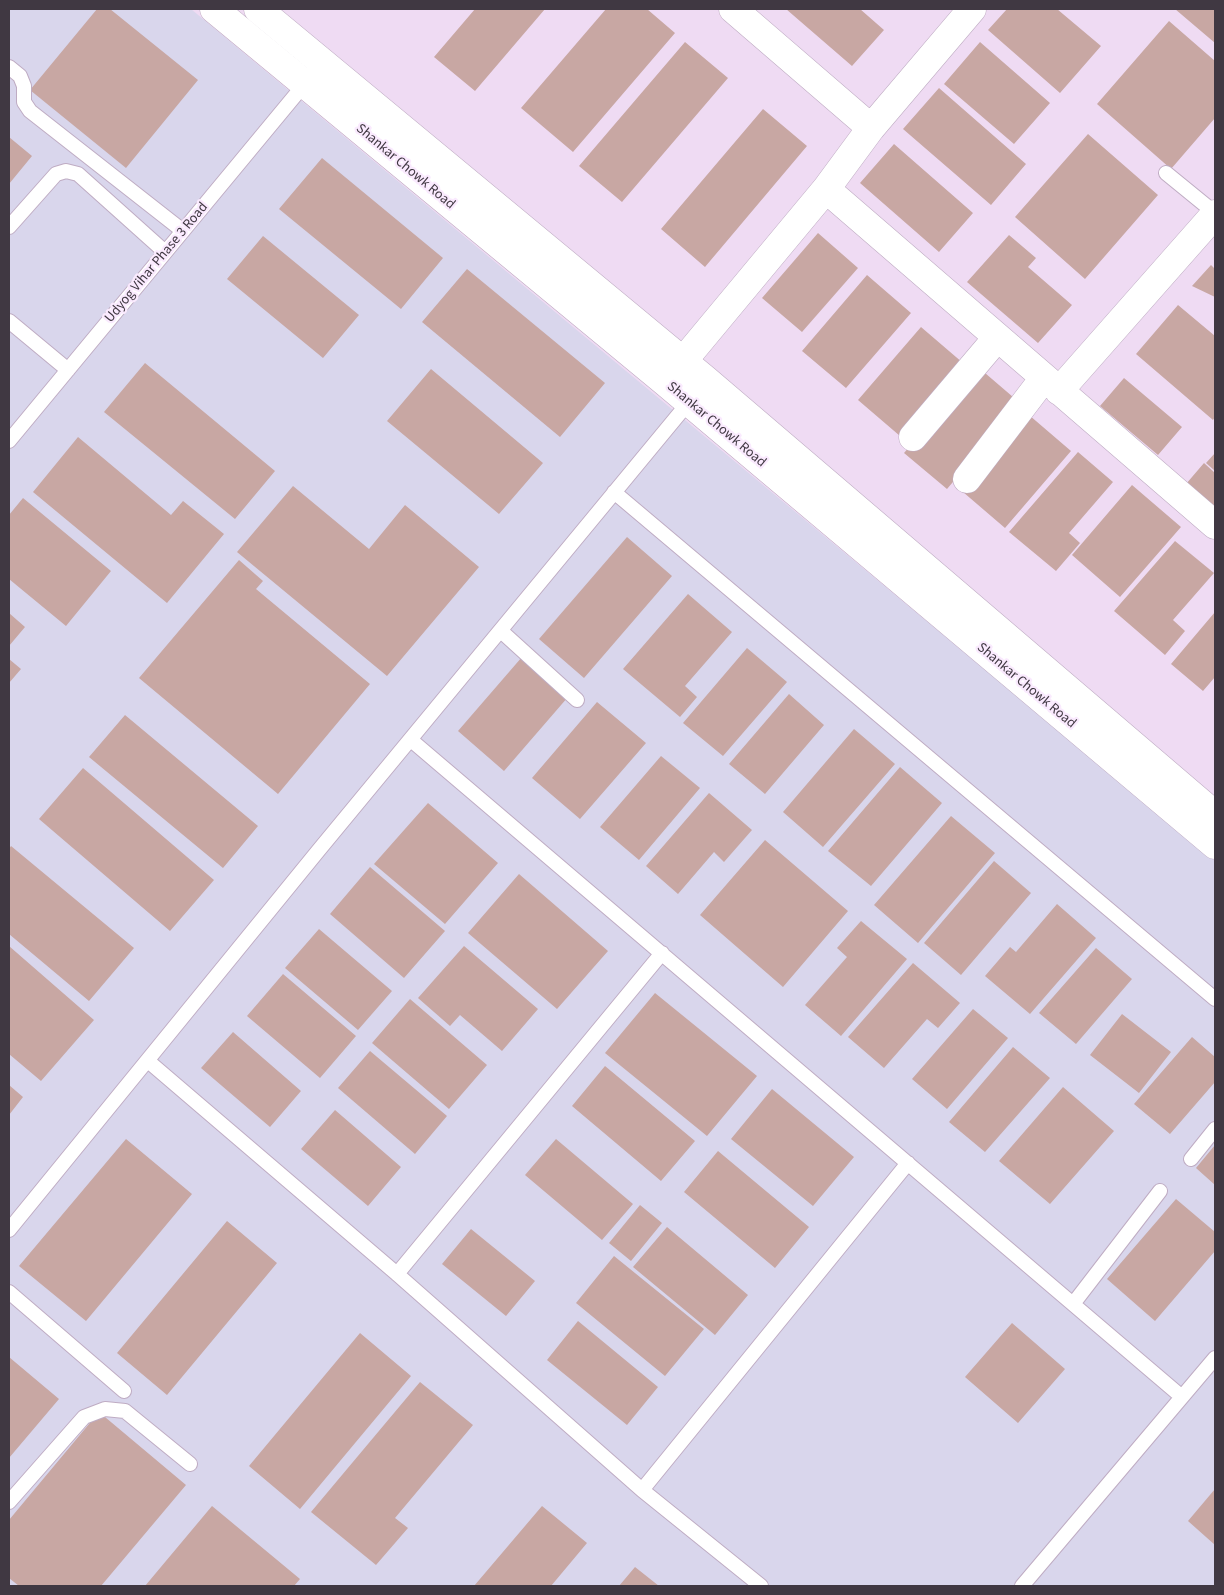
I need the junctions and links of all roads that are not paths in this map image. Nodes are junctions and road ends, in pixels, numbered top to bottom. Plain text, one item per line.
1 (214, 9) edge
2 (258, 9) edge
3 (733, 9) edge
4 (972, 9) edge
5 (322, 63) junction
6 (9, 67) edge
7 (305, 84) junction
8 (871, 128) junction
9 (1166, 173) dead end
10 (826, 189) junction
11 (1215, 213) edge
12 (9, 227) edge
13 (183, 231) junction
14 (166, 252) junction
15 (9, 321) edge
16 (997, 338) junction
17 (683, 361) junction
18 (68, 370) junction
19 (1051, 385) junction
20 (689, 402) junction
21 (913, 437) dead end
22 (9, 441) edge
23 (967, 479) dead end
24 (614, 492) junction
25 (1215, 525) edge
26 (501, 631) junction
27 (577, 700) dead end
28 (411, 740) junction
29 (1215, 815) edge
30 (1215, 846) edge
31 (662, 953) junction
32 (1215, 999) edge
33 (148, 1060) junction
34 (1215, 1129) edge
35 (1191, 1159) dead end
36 (908, 1163) junction
37 (1160, 1191) dead end
38 (9, 1230) edge
39 (397, 1274) junction
40 (9, 1292) edge
41 (1074, 1304) junction
42 (1215, 1358) edge
43 (124, 1391) dead end
44 (1182, 1397) junction
45 (190, 1464) dead end
46 (642, 1490) junction
47 (9, 1502) edge
48 (761, 1586) edge
49 (1022, 1586) edge

1 - 7 main road, Shankar Chowk Road
2 - 5 main road, Shankar Chowk Road
3 - 8 main road
4 - 8 main road
5 - 7 lane, Udyog Vihar Phase 3 Road
5 - 17 main road, Shankar Chowk Road
6 - 13 lane
7 - 13 lane, Udyog Vihar Phase 3 Road
7 - 20 main road, Shankar Chowk Road
8 - 10 main road
9 - 11 lane
10 - 16 main road
10 - 17 main road
11 - 19 main road
12 - 14 lane
13 - 14 lane, Udyog Vihar Phase 3 Road
14 - 18 lane, Udyog Vihar Phase 3 Road
15 - 18 lane
16 - 19 main road
16 - 21 main road
17 - 29 main road, Shankar Chowk Road
18 - 22 lane, Udyog Vihar Phase 3 Road
19 - 23 main road
19 - 25 main road
20 - 24 lane
20 - 30 main road, Shankar Chowk Road
24 - 26 lane
24 - 32 lane
26 - 27 lane
26 - 28 lane
28 - 31 lane
28 - 33 lane
31 - 36 lane
31 - 39 lane
33 - 38 lane
33 - 39 lane
34 - 35 lane
36 - 41 lane
36 - 46 lane
37 - 41 lane
39 - 46 lane
40 - 43 lane
41 - 44 lane
42 - 44 lane
44 - 49 lane
45 - 47 lane
46 - 48 lane

